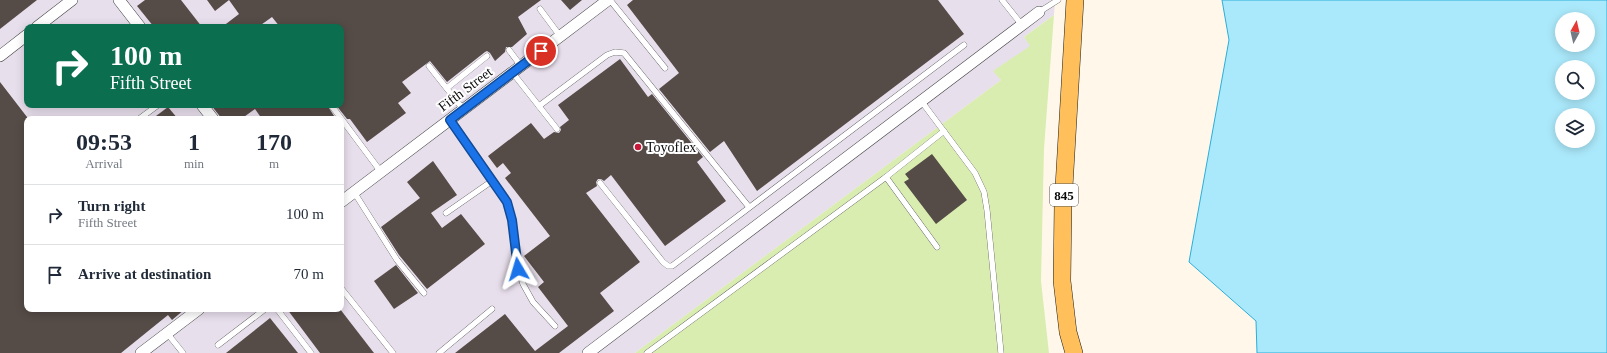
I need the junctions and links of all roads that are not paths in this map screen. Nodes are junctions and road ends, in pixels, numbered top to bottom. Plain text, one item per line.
1 (72, 0) edge
2 (119, 0) edge
3 (609, 0) edge
4 (1002, 0) edge
5 (1058, 0) edge
6 (1075, 0) edge
7 (540, 9) dead end
8 (1039, 12) joint
9 (41, 24) edge
10 (138, 24) edge
11 (1022, 25) junction
12 (560, 36) junction
13 (24, 37) edge
14 (964, 45) dead end
15 (509, 50) dead end
16 (0, 56) edge
17 (487, 56) dead end
18 (429, 66) dead end
19 (665, 68) dead end
20 (517, 69) junction
21 (447, 88) junction
22 (922, 102) junction
23 (539, 106) junction
24 (154, 108) edge
25 (204, 108) edge
26 (463, 109) junction
27 (143, 116) edge
28 (211, 116) edge
29 (450, 120) junction
30 (344, 122) edge
31 (557, 129) dead end
32 (944, 131) junction
33 (381, 172) junction
34 (886, 177) junction
35 (492, 180) junction
36 (600, 183) dead end
37 (354, 192) junction
38 (344, 200) edge
39 (749, 207) junction
40 (446, 213) dead end
41 (937, 247) dead end
42 (344, 292) edge
43 (424, 293) dead end
44 (492, 309) dead end
45 (195, 312) edge
46 (262, 312) edge
47 (279, 312) edge
48 (555, 326) dead end
49 (168, 333) junction
50 (218, 345) dead end
51 (141, 353) edge
52 (183, 353) edge
53 (311, 353) edge
54 (393, 353) edge
55 (439, 353) edge
56 (588, 353) edge
57 (647, 353) edge
58 (1001, 353) edge
59 (1074, 353) edge

1 - 9 street
2 - 10 street
3 - 12 street, Fifth Street
3 - 19 lane
4 - 11 lane
5 - 8 lane
6 - 59 main road, 845
7 - 12 lane
8 - 11 street
11 - 22 street
12 - 20 street, Fifth Street
13 - 16 street
14 - 39 lane
15 - 20 lane
17 - 21 lane
18 - 21 lane
20 - 23 lane
20 - 26 street, Fifth Street
21 - 26 lane
22 - 32 lane
22 - 56 street
23 - 31 lane
23 - 39 lane
24 - 27 lane
25 - 28 street
26 - 29 street, Fifth Street
29 - 33 street, Fifth Street
29 - 35 lane
30 - 33 lane
32 - 34 lane
32 - 58 lane
33 - 37 street, Fifth Street
34 - 41 lane
34 - 57 lane
35 - 40 lane
35 - 48 lane
36 - 39 lane
37 - 38 street, Fifth Street
37 - 43 lane
42 - 54 lane
44 - 55 lane
45 - 49 street
46 - 50 lane
47 - 53 lane
49 - 51 street
49 - 52 lane

